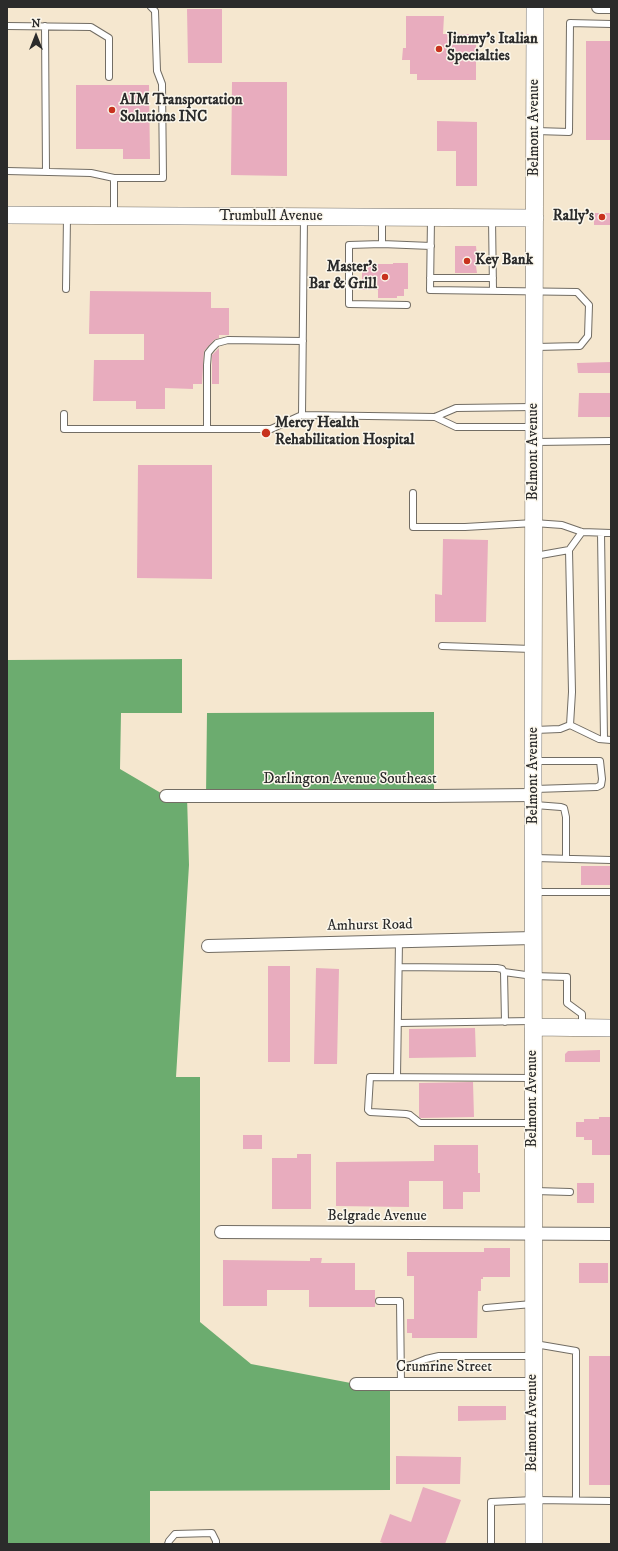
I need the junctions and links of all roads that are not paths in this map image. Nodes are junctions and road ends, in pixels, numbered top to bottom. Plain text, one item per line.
1 (151, 7) edge
2 (535, 7) edge
3 (598, 7) edge
4 (611, 7) edge
5 (611, 24) edge
6 (7, 26) edge
7 (45, 26) junction
8 (109, 77) dead end
9 (535, 131) junction
10 (7, 171) edge
11 (46, 172) junction
12 (114, 178) junction
13 (7, 215) edge
14 (67, 216) junction
15 (114, 216) junction
16 (304, 217) junction
17 (382, 217) junction
18 (431, 217) junction
19 (492, 217) junction
20 (535, 218) junction
21 (382, 244) junction
22 (431, 246) junction
23 (430, 278) junction
24 (493, 278) junction
25 (66, 290) dead end
26 (493, 290) junction
27 (534, 290) junction
28 (407, 305) dead end
29 (303, 341) junction
30 (534, 346) junction
31 (534, 407) junction
32 (64, 414) dead end
33 (302, 415) junction
34 (435, 417) junction
35 (207, 429) junction
36 (534, 435) junction
37 (611, 441) edge
38 (413, 493) dead end
39 (534, 523) junction
40 (582, 532) junction
41 (601, 532) junction
42 (611, 533) edge
43 (569, 550) junction
44 (534, 556) junction
45 (442, 646) dead end
46 (534, 649) junction
47 (570, 725) junction
48 (534, 730) junction
49 (604, 739) junction
50 (611, 740) edge
51 (534, 761) junction
52 (166, 796) dead end
53 (534, 796) junction
54 (534, 858) junction
55 (566, 859) junction
56 (611, 860) edge
57 (534, 892) junction
58 (611, 892) edge
59 (534, 938) junction
60 (399, 941) junction
61 (208, 946) dead end
62 (399, 967) junction
63 (504, 972) junction
64 (534, 976) junction
65 (505, 1022) junction
66 (398, 1023) junction
67 (534, 1024) junction
68 (582, 1028) junction
69 (611, 1028) edge
70 (397, 1077) junction
71 (533, 1078) junction
72 (533, 1123) junction
73 (533, 1191) junction
74 (570, 1192) dead end
75 (221, 1232) dead end
76 (533, 1234) junction
77 (611, 1234) edge
78 (379, 1301) dead end
79 (533, 1304) junction
80 (486, 1308) dead end
81 (533, 1350) junction
82 (401, 1367) junction
83 (356, 1384) dead end
84 (401, 1384) junction
85 (533, 1384) junction
86 (534, 1500) junction
87 (576, 1500) junction
88 (611, 1501) edge
89 (168, 1544) edge
90 (216, 1544) edge
91 (491, 1544) edge
92 (534, 1544) edge

1 - 12 lane
2 - 9 main road, Belmont Avenue
3 - 4 street
5 - 9 lane
6 - 7 lane
7 - 8 lane
7 - 11 lane
9 - 20 main road, Belmont Avenue
10 - 11 lane
11 - 12 lane
12 - 15 lane
13 - 14 main road, Trumbull Avenue
14 - 15 main road, Trumbull Avenue
14 - 25 lane
15 - 16 main road, Trumbull Avenue
16 - 17 main road, Trumbull Avenue
16 - 29 lane
17 - 18 main road, Trumbull Avenue
17 - 21 lane
18 - 19 main road, Trumbull Avenue
18 - 22 lane
19 - 20 main road, Trumbull Avenue
19 - 24 lane
20 - 27 main road, Belmont Avenue
21 - 22 lane
21 - 28 lane
22 - 23 lane
23 - 24 lane
23 - 26 lane
24 - 26 lane
26 - 27 lane
27 - 30 main road, Belmont Avenue
27 - 30 lane
29 - 33 lane
29 - 35 lane
30 - 31 main road, Belmont Avenue
31 - 34 lane
31 - 36 main road, Belmont Avenue
32 - 35 lane
33 - 34 lane
33 - 35 lane
34 - 36 lane
36 - 37 lane
36 - 39 main road, Belmont Avenue
38 - 39 lane
39 - 40 lane
39 - 44 main road, Belmont Avenue
40 - 41 lane
40 - 43 lane
41 - 42 lane
41 - 49 lane
43 - 44 lane
43 - 47 lane
44 - 46 main road, Belmont Avenue
45 - 46 lane
46 - 48 main road, Belmont Avenue
47 - 48 lane
47 - 49 lane
48 - 51 main road, Belmont Avenue
49 - 50 lane
51 - 53 main road, Belmont Avenue
51 - 53 lane
52 - 53 street, Darlington Avenue Southeast
53 - 54 main road, Belmont Avenue
53 - 55 lane
54 - 55 lane
54 - 57 main road, Belmont Avenue
55 - 56 lane
57 - 58 lane
57 - 59 main road, Belmont Avenue
59 - 60 street, Amhurst Road
59 - 64 main road, Belmont Avenue
60 - 61 street, Amhurst Road
60 - 62 lane
62 - 63 lane
62 - 66 lane
63 - 64 lane
63 - 65 lane
64 - 67 main road, Belmont Avenue
64 - 68 lane
65 - 66 lane
65 - 67 lane
66 - 70 lane
67 - 68 main road
67 - 71 main road, Belmont Avenue
68 - 69 main road
70 - 71 lane
70 - 72 lane
71 - 72 main road, Belmont Avenue
72 - 73 main road, Belmont Avenue
73 - 74 lane
73 - 76 main road, Belmont Avenue
75 - 76 street, Belgrade Avenue
76 - 77 street, Belgrade Avenue
76 - 79 main road, Belmont Avenue
78 - 82 lane
79 - 80 lane
79 - 81 main road, Belmont Avenue
81 - 82 lane
81 - 85 main road, Belmont Avenue
81 - 87 lane
82 - 84 lane
83 - 84 street, Crumrine Street
84 - 85 street, Crumrine Street
85 - 86 main road, Belmont Avenue
86 - 87 lane
86 - 91 lane
86 - 92 main road, Belmont Avenue
87 - 88 lane
89 - 90 lane

